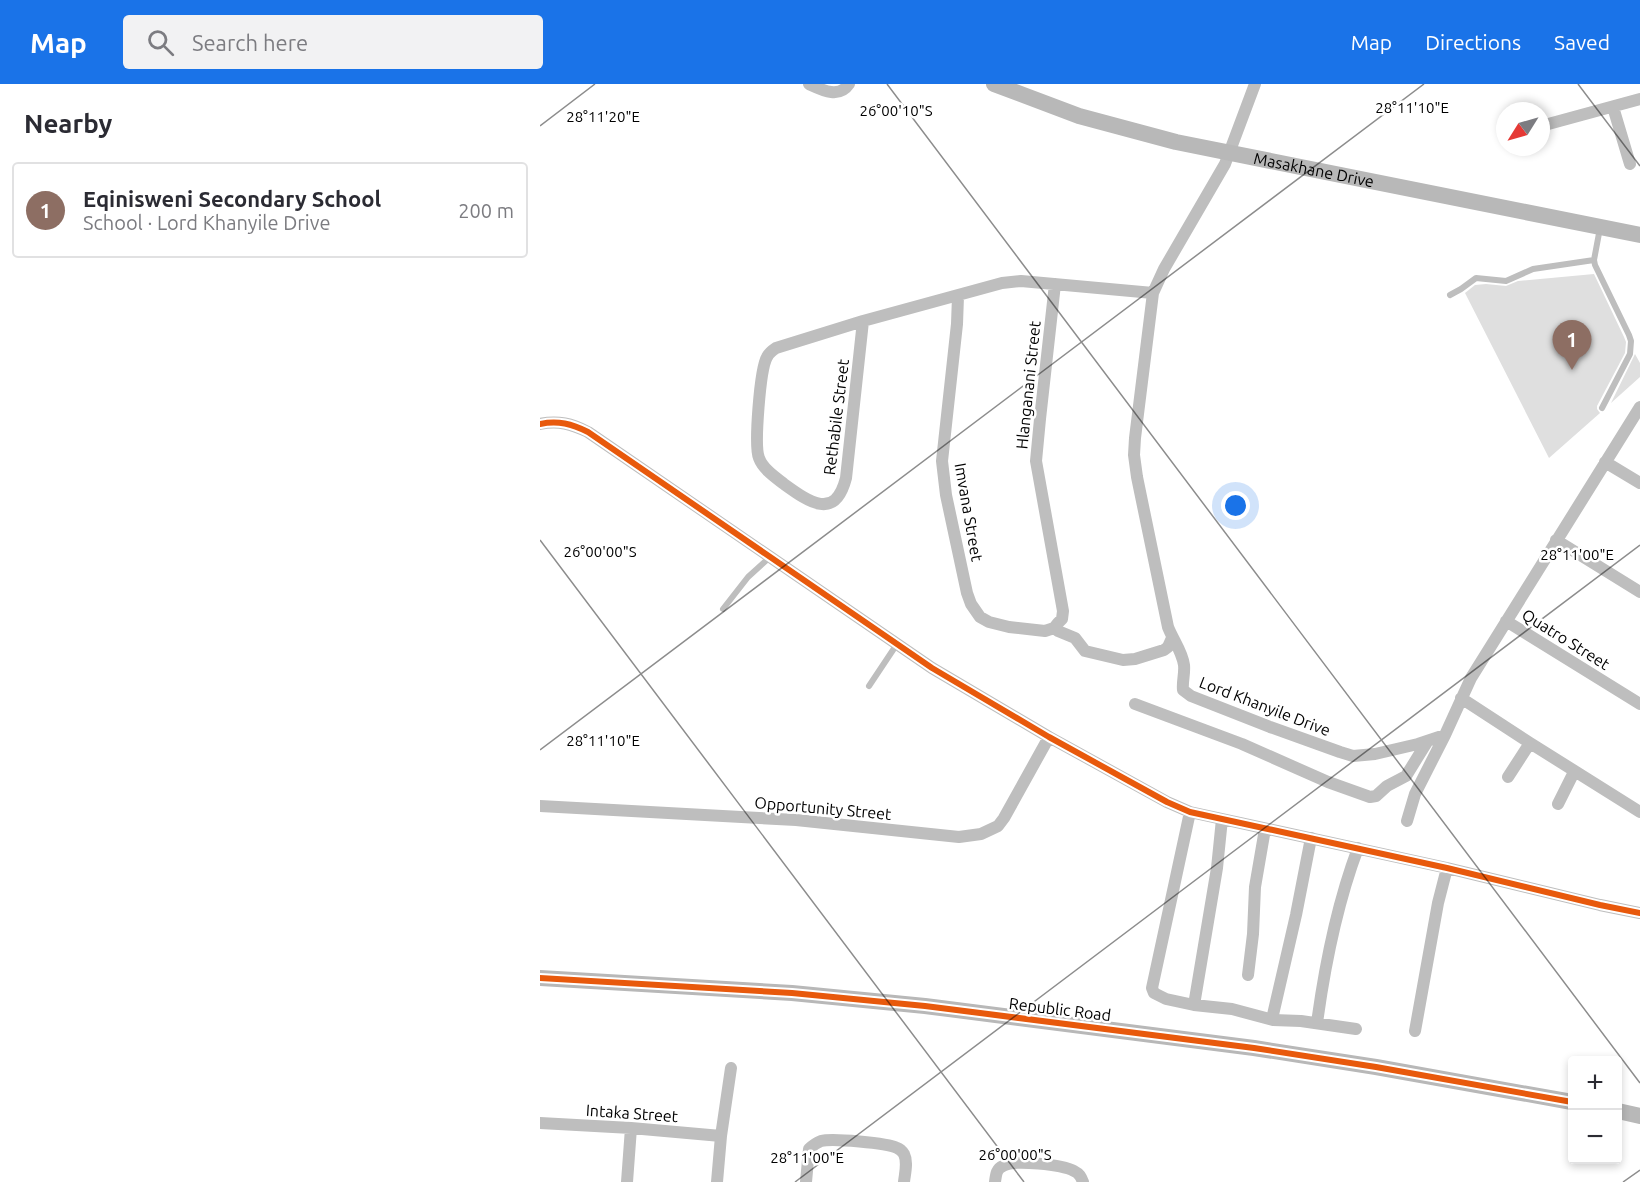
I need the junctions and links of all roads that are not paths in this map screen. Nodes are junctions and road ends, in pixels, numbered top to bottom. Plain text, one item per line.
1 (809, 84) edge
2 (849, 84) edge
3 (993, 84) edge
4 (1255, 84) edge
5 (1640, 99) edge
6 (1613, 107) junction
7 (1550, 124) edge
8 (1230, 152) junction
9 (1629, 164) dead end
10 (1600, 227) junction
11 (1640, 235) edge
12 (1594, 260) junction
13 (1055, 284) junction
14 (1153, 292) junction
15 (1450, 295) dead end
16 (958, 296) junction
17 (863, 321) junction
18 (1640, 407) edge
19 (1602, 408) dead end
20 (540, 424) edge
21 (1605, 462) junction
22 (1640, 483) edge
23 (1556, 540) junction
24 (770, 557) junction
25 (1640, 592) edge
26 (723, 609) dead end
27 (1506, 621) junction
28 (1054, 628) junction
29 (1172, 638) junction
30 (897, 644) junction
31 (869, 686) dead end
32 (1461, 698) junction
33 (1135, 704) dead end
34 (1640, 704) edge
35 (1445, 735) junction
36 (1049, 737) junction
37 (1427, 742) junction
38 (1530, 743) junction
39 (1574, 772) junction
40 (1508, 777) dead end
41 (1558, 804) dead end
42 (540, 806) edge
43 (1190, 812) junction
44 (1640, 812) edge
45 (1221, 819) junction
46 (1407, 821) dead end
47 (1265, 829) junction
48 (1311, 838) junction
49 (1358, 848) junction
50 (1447, 868) junction
51 (1640, 913) edge
52 (1248, 975) dead end
53 (540, 978) edge
54 (1194, 1005) junction
55 (1272, 1019) junction
56 (1317, 1023) junction
57 (1356, 1029) dead end
58 (1415, 1031) dead end
59 (731, 1068) dead end
60 (1568, 1101) edge
61 (1622, 1112) edge
62 (1640, 1116) edge
63 (540, 1123) edge
64 (631, 1128) junction
65 (721, 1136) junction
66 (627, 1182) edge
67 (717, 1182) edge
68 (806, 1182) edge
69 (904, 1182) edge
70 (995, 1182) edge
71 (1083, 1182) edge

1 - 2 street
3 - 8 street, Masakhane Drive
4 - 8 street, Lord Khanyile Drive
5 - 6 street
6 - 7 street
6 - 9 street
8 - 10 street, Masakhane Drive
8 - 14 street, Lord Khanyile Drive
10 - 11 street, Masakhane Drive
10 - 12 lane
12 - 15 lane
12 - 19 lane
13 - 14 street, Rethabile Street
13 - 16 street, Rethabile Street
13 - 28 street, Hlanganani Street
14 - 29 street, Lord Khanyile Drive
16 - 17 street, Rethabile Street
16 - 28 street, Imvana Street
17 - 17 street, Rethabile Street
18 - 21 street
20 - 24 street
21 - 22 street
21 - 23 street
23 - 25 street
23 - 27 street
24 - 26 lane
24 - 30 street
27 - 32 street
27 - 34 street, Quatro Street
28 - 29 street
29 - 37 street, Lord Khanyile Drive
30 - 31 lane
30 - 36 street
32 - 35 street
32 - 38 street
33 - 37 street
35 - 37 street, Lord Khanyile Drive
35 - 46 street
36 - 42 street, Opportunity Street
36 - 43 street
38 - 39 street
38 - 40 street
39 - 41 street
39 - 44 street
43 - 45 street
43 - 54 street
45 - 47 street
45 - 54 street
47 - 48 street
47 - 52 street
48 - 49 street
48 - 55 street
49 - 50 street
49 - 56 street
50 - 51 street
50 - 58 street
53 - 60 street, Republic Road
54 - 55 street
55 - 56 street
56 - 57 street
59 - 65 street
61 - 62 street
63 - 64 street, Intaka Street
64 - 65 street, Intaka Street
64 - 66 street
65 - 67 street
68 - 69 street
70 - 71 street

